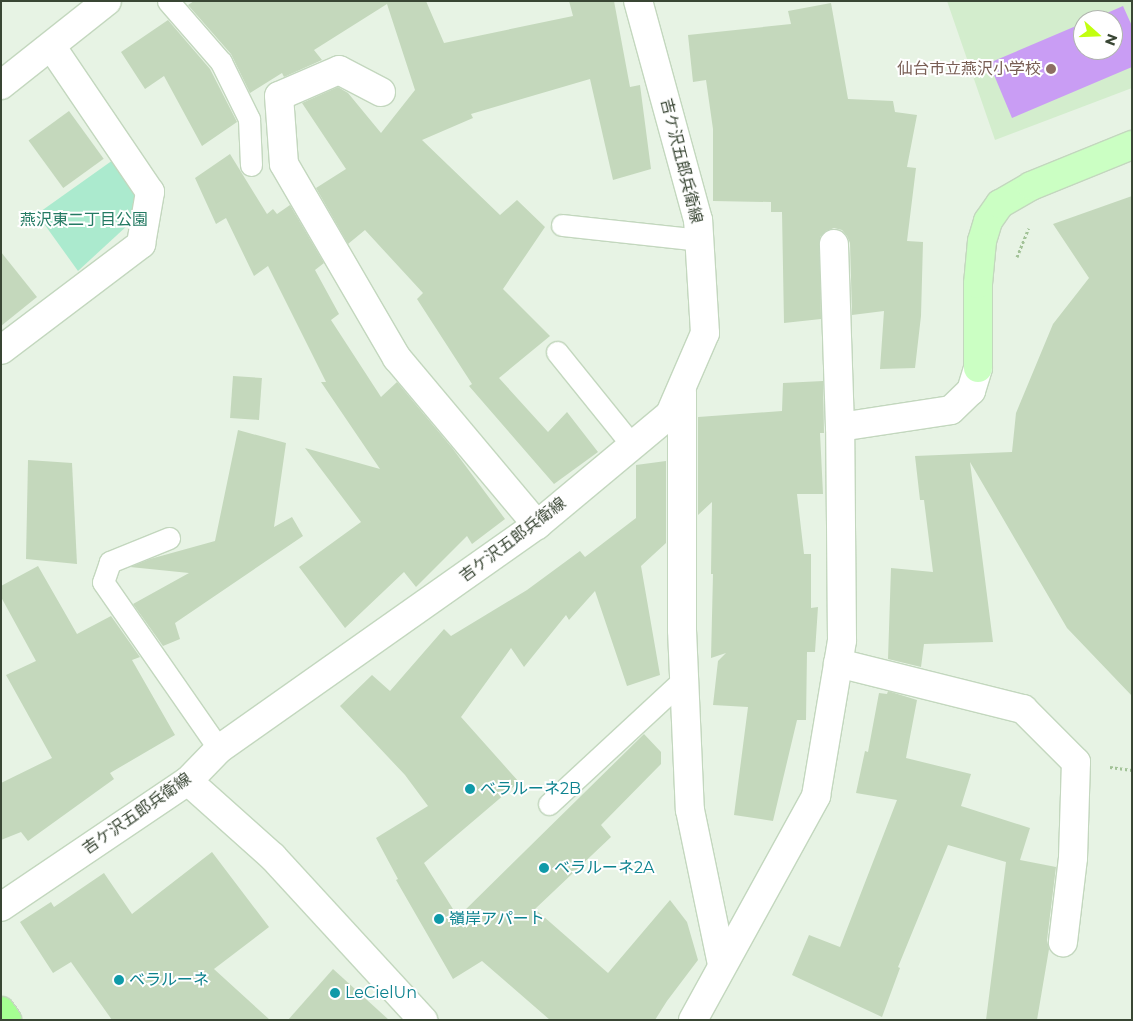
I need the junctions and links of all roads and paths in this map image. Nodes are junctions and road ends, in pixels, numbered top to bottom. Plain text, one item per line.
1 (107, 1) edge
2 (168, 1) edge
3 (638, 1) edge
4 (52, 47) junction
5 (1, 86) edge
6 (381, 92) dead end
7 (1132, 145) edge
8 (251, 165) dead end
9 (562, 225) dead end
10 (699, 240) junction
11 (834, 244) dead end
12 (1, 350) edge
13 (557, 352) dead end
14 (682, 388) junction
15 (840, 426) junction
16 (632, 445) junction
17 (537, 525) junction
18 (168, 538) dead end
19 (838, 663) junction
20 (684, 679) junction
21 (219, 749) junction
22 (188, 781) junction
23 (549, 804) dead end
24 (1, 907) edge
25 (1063, 942) dead end
26 (722, 965) junction
27 (1, 1012) edge
28 (6, 1020) edge
29 (423, 1020) edge
30 (693, 1020) edge

1 - 4 street
2 - 8 lane
3 - 10 street, 吉ケ沢五郎兵衛線
4 - 5 street
4 - 12 street
6 - 17 street
7 - 15 street
9 - 10 lane
10 - 14 street, 吉ケ沢五郎兵衛線
11 - 15 street
13 - 16 lane
14 - 16 street, 吉ケ沢五郎兵衛線
14 - 20 street
15 - 19 street
16 - 17 street, 吉ケ沢五郎兵衛線
17 - 21 street, 吉ケ沢五郎兵衛線
18 - 21 lane
19 - 25 street
19 - 26 street
20 - 23 lane
20 - 26 street
21 - 22 street, 吉ケ沢五郎兵衛線
22 - 24 street, 吉ケ沢五郎兵衛線
22 - 29 street
26 - 30 street
27 - 28 main road

